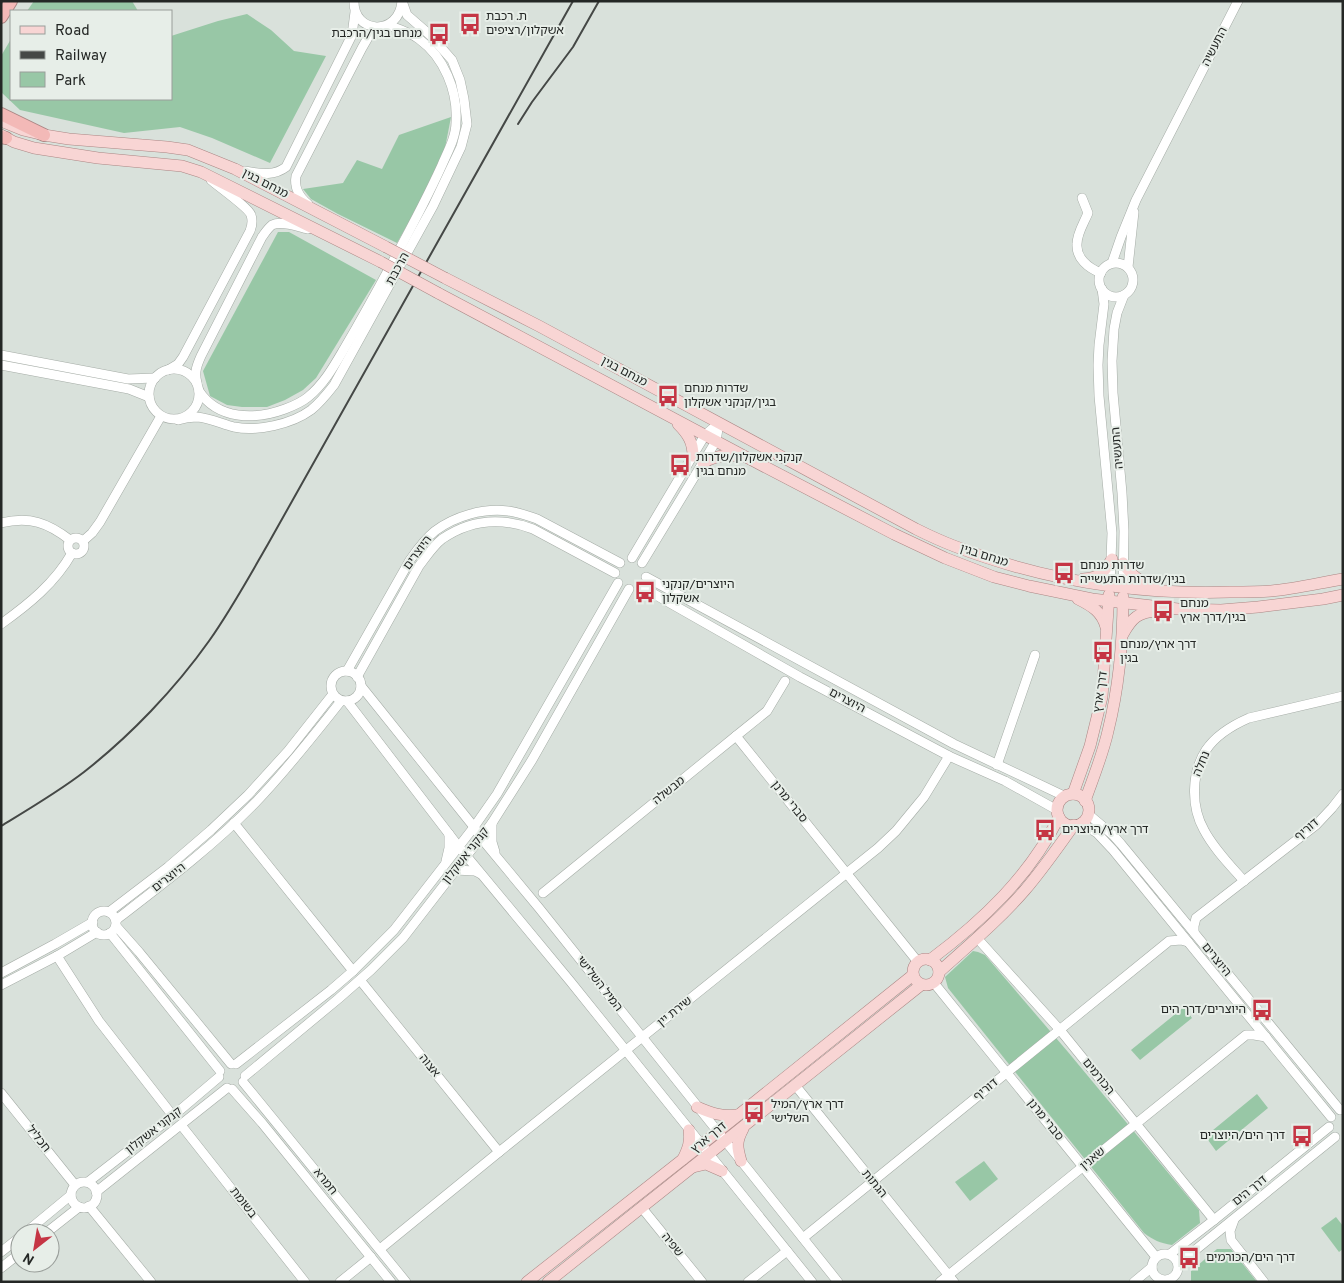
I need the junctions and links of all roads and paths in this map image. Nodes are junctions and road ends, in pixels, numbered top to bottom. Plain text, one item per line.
1 (11, 1) edge
2 (354, 1) edge
3 (402, 1) edge
4 (1238, 1) edge
5 (355, 12) junction
6 (1, 17) edge
7 (384, 26) junction
8 (1, 114) edge
9 (1, 121) edge
10 (44, 135) junction
11 (3, 137) edge
12 (235, 169) junction
13 (201, 172) junction
14 (1082, 198) dead end
15 (1136, 200) junction
16 (331, 219) junction
17 (320, 232) junction
18 (1112, 263) junction
19 (1128, 267) junction
20 (1100, 273) junction
21 (1102, 289) junction
22 (1124, 295) junction
23 (1, 355) edge
24 (1, 365) edge
25 (168, 370) junction
26 (155, 378) junction
27 (198, 387) junction
28 (149, 397) junction
29 (667, 415) junction
30 (161, 416) junction
31 (178, 420) junction
32 (719, 423) junction
33 (705, 436) junction
34 (716, 442) junction
35 (693, 456) junction
36 (746, 457) junction
37 (703, 463) junction
38 (1, 523) edge
39 (70, 540) junction
40 (83, 541) junction
41 (72, 553) junction
42 (632, 558) junction
43 (1112, 559) junction
44 (620, 563) junction
45 (1123, 563) junction
46 (642, 564) junction
47 (615, 573) junction
48 (646, 577) junction
49 (1063, 578) junction
50 (1343, 579) edge
51 (618, 583) junction
52 (640, 586) junction
53 (1110, 586) junction
54 (1122, 588) junction
55 (629, 589) junction
56 (1178, 592) junction
57 (1068, 594) junction
58 (1343, 595) edge
59 (1109, 601) junction
60 (1123, 603) junction
61 (1178, 609) junction
62 (1, 624) edge
63 (1107, 631) junction
64 (1122, 635) junction
65 (1035, 655) dead end
66 (781, 666) junction
67 (348, 671) junction
68 (800, 676) junction
69 (358, 677) junction
70 (785, 681) junction
71 (361, 686) junction
72 (332, 694) junction
73 (1343, 696) edge
74 (344, 701) junction
75 (736, 736) junction
76 (949, 756) junction
77 (997, 765) junction
78 (1343, 794) edge
79 (1068, 795) junction
80 (1086, 800) junction
81 (459, 809) junction
82 (483, 814) junction
83 (1058, 814) junction
84 (1081, 821) junction
85 (234, 823) junction
86 (492, 824) junction
87 (474, 827) junction
88 (449, 834) junction
89 (481, 838) junction
90 (458, 846) junction
91 (496, 855) junction
92 (467, 856) junction
93 (446, 864) junction
94 (455, 870) junction
95 (483, 874) junction
96 (846, 874) junction
97 (1244, 881) junction
98 (526, 892) junction
99 (543, 893) junction
100 (539, 908) junction
101 (109, 912) junction
102 (1180, 916) junction
103 (1196, 918) junction
104 (1171, 921) junction
105 (93, 922) junction
106 (114, 926) junction
107 (97, 932) junction
108 (1194, 932) junction
109 (977, 938) junction
110 (1168, 941) junction
111 (1188, 942) junction
112 (57, 956) junction
113 (930, 960) junction
114 (918, 962) junction
115 (353, 971) junction
116 (939, 972) junction
117 (1, 973) edge
118 (913, 975) junction
119 (360, 980) junction
120 (934, 983) junction
121 (922, 985) junction
122 (1, 986) edge
123 (1248, 1016) junction
124 (1060, 1030) junction
125 (1246, 1035) junction
126 (1266, 1037) junction
127 (642, 1038) junction
128 (626, 1051) junction
129 (234, 1064) junction
130 (1007, 1073) junction
131 (220, 1074) junction
132 (244, 1079) junction
133 (795, 1085) junction
134 (229, 1089) junction
135 (1, 1093) edge
136 (697, 1107) junction
137 (1342, 1109) edge
138 (738, 1115) junction
139 (174, 1116) junction
140 (1331, 1117) junction
141 (1135, 1123) junction
142 (181, 1125) junction
143 (745, 1125) junction
144 (1329, 1127) junction
145 (689, 1130) junction
146 (717, 1132) junction
147 (1339, 1138) edge
148 (725, 1141) junction
149 (705, 1149) junction
150 (499, 1152) junction
151 (741, 1161) junction
152 (687, 1164) junction
153 (1083, 1167) junction
154 (722, 1170) junction
155 (88, 1182) junction
156 (873, 1182) junction
157 (75, 1185) junction
158 (96, 1192) junction
159 (71, 1195) junction
160 (89, 1206) junction
161 (79, 1207) junction
162 (642, 1208) junction
163 (1235, 1218) junction
164 (1214, 1220) junction
165 (37, 1223) edge
166 (59, 1223) edge
167 (1212, 1236) junction
168 (803, 1238) junction
169 (1231, 1240) junction
170 (380, 1249) junction
171 (787, 1251) junction
172 (1170, 1254) junction
173 (371, 1257) junction
174 (1156, 1257) junction
175 (1178, 1264) junction
176 (1152, 1267) junction
177 (951, 1278) edge
178 (1176, 1279) edge
179 (1158, 1280) edge
180 (550, 1281) edge
181 (151, 1282) edge
182 (305, 1282) edge
183 (340, 1282) edge
184 (390, 1282) edge
185 (406, 1282) edge
186 (527, 1282) edge
187 (702, 1282) edge
188 (748, 1282) edge
189 (812, 1282) edge
190 (838, 1282) edge
191 (940, 1282) edge
192 (1134, 1282) edge
193 (1264, 1282) edge

1 - 6 highway
2 - 5 street
3 - 7 street
3 - 31 street, הרכבת
4 - 15 street, התעשיה
5 - 7 street, הרכבת
5 - 12 street
7 - 16 street
7 - 27 street, הרכבת
8 - 10 highway
9 - 10 main road, מנחם בגין
10 - 12 main road, מנחם בגין
11 - 13 main road, מנחם בגין
12 - 16 main road, מנחם בגין
13 - 17 main road, מנחם בגין
13 - 25 street
14 - 20 street
15 - 18 street, התעשיה
15 - 19 street, התעשיה
16 - 32 main road, מנחם בגין, bridge
17 - 27 street
17 - 29 main road, מנחם בגין, bridge
18 - 19 street
18 - 20 street
19 - 22 street
20 - 21 street
21 - 22 street
21 - 43 street, התעשיה
22 - 45 street, התעשיה
23 - 26 street
24 - 28 street
25 - 26 street
25 - 27 street
26 - 28 street
27 - 31 street
28 - 30 street
29 - 33 main road, מנחם בגין
29 - 35 main road
30 - 31 street
30 - 40 street
32 - 33 street
32 - 34 street
32 - 49 main road, מנחם בגין
33 - 34 main road, מנחם בגין
33 - 35 street
34 - 36 main road, מנחם בגין
34 - 37 street
35 - 42 street
36 - 37 main road
36 - 57 main road, מנחם בגין
37 - 46 street
38 - 39 street
39 - 40 street
39 - 41 street
40 - 41 street
41 - 62 street
42 - 44 street
42 - 46 street
43 - 49 main road
43 - 53 street, התעשיה
44 - 47 street
44 - 67 street, היוצרים
45 - 54 street, התעשיה
45 - 56 main road
46 - 48 street
47 - 51 street
47 - 69 street, היוצרים
48 - 52 street
48 - 77 street, היוצרים
49 - 53 main road, מנחם בגין
50 - 56 main road, מנחם בגין
51 - 55 street
51 - 82 street, קנקני אשקלון
52 - 55 street
52 - 66 street, היוצרים
53 - 54 main road, מנחם בגין
53 - 59 main road, דרך ארץ
54 - 56 main road, מנחם בגין
54 - 60 main road, התעשיה
55 - 86 street, קנקני אשקלון
57 - 59 main road, מנחם בגין
57 - 63 main road
58 - 61 main road, מנחם בגין
59 - 60 main road, מנחם בגין
59 - 63 main road, דרך ארץ
60 - 61 main road, מנחם בגין
60 - 64 main road, דרך ארץ
61 - 64 main road
63 - 79 main road, דרך ארץ
64 - 80 main road, דרך ארץ
65 - 77 street
66 - 68 street, היוצרים
66 - 70 street
67 - 69 street
67 - 72 street
68 - 70 street
68 - 76 street, היוצרים
69 - 71 street
70 - 75 street, מבשלה
71 - 74 street
71 - 81 street, המיל השלישי
72 - 74 street
72 - 101 street, היוצרים
73 - 97 street, נחלה
74 - 85 street, היוצרים
74 - 88 street, המיל השלישי
75 - 96 street, סברי מרנן
75 - 99 street, מבשלה
76 - 83 street, היוצרים
76 - 96 street, שירת יין
77 - 79 street, היוצרים
78 - 97 street, דוריף
79 - 80 main road
79 - 83 main road
80 - 84 main road
81 - 82 street
81 - 87 street, המיל השלישי
82 - 87 street, קנקני אשקלון
83 - 84 main road
83 - 113 main road
84 - 102 street, היוצרים
84 - 104 street, היוצרים
84 - 109 main road
85 - 106 street, היוצרים
85 - 115 street
86 - 89 street, קנקני אשקלון
86 - 91 street
87 - 89 street, המיל השלישי
87 - 90 street, קנקני אשקלון
88 - 90 street, המיל השלישי
88 - 93 street
89 - 91 street, המיל השלישי
89 - 92 street, קנקני אשקלון
90 - 92 street, המיל השלישי
90 - 93 street, קנקני אשקלון
91 - 98 street, המיל השלישי
92 - 94 street, קנקני אשקלון
92 - 95 street, המיל השלישי
93 - 115 street, קנקני אשקלון
94 - 95 street
94 - 119 street, קנקני אשקלון
95 - 128 street, המיל השלישי
96 - 114 street, סברי מרנן
96 - 127 street, שירת יין
97 - 103 street, דוריף
98 - 99 street
98 - 100 street, המיל השלישי
99 - 100 street
100 - 127 street, המיל השלישי
101 - 105 street
101 - 106 street
102 - 103 street
102 - 108 street, היוצרים
103 - 108 street
104 - 110 street
104 - 111 street, היוצרים
105 - 107 street
105 - 117 street
106 - 107 street
106 - 129 street
106 - 131 street
107 - 112 street
108 - 137 street, היוצרים
109 - 116 main road
109 - 124 street, הכורמים
110 - 111 street
110 - 124 street, דוריף
111 - 123 street, היוצרים
112 - 122 street
112 - 139 street
113 - 114 main road
113 - 116 main road
114 - 118 main road
115 - 129 street, קנקני אשקלון
116 - 120 main road
118 - 121 main road
118 - 138 main road, דרך ארץ
119 - 132 street, קנקני אשקלון
119 - 150 street, אצוה
120 - 121 main road
120 - 130 street, סברי מרנן
121 - 133 main road, דרך ארץ
123 - 125 street
123 - 126 street, היוצרים
124 - 130 street, דוריף
124 - 141 street, הכורמים
125 - 126 street
125 - 141 street, שאנין
126 - 140 street, היוצרים
127 - 128 street, שירת יין
127 - 136 street, המיל השלישי
128 - 145 street, המיל השלישי
128 - 150 street, שירת יין
129 - 131 street
129 - 132 street
130 - 153 street, סברי מרנן
130 - 156 street, דוריף
131 - 134 street
131 - 139 street, קנקני אשקלון
132 - 134 street
132 - 170 street, חמרא
133 - 143 main road, דרך ארץ
133 - 156 street, הגתות
134 - 142 street, קנקני אשקלון
134 - 173 street, חמרא
135 - 157 street, חכליל
136 - 138 main road
136 - 146 street, המיל השלישי
137 - 140 street
138 - 146 main road, דרך ארץ
139 - 155 street, קנקני אשקלון
140 - 144 street
141 - 153 street, שאנין
141 - 164 street, הכורמים
142 - 158 street, קנקני אשקלון
142 - 182 street, בשומת
143 - 148 main road, דרך ארץ
143 - 151 main road
144 - 147 street
144 - 164 street, דרך הים
145 - 149 street, המיל השלישי
145 - 152 main road
146 - 148 street, המיל השלישי
146 - 149 main road, דרך ארץ
147 - 163 street, דרך הים
148 - 149 main road, דרך ארץ
148 - 151 street, המיל השלישי
149 - 152 main road, דרך ארץ
149 - 154 street, המיל השלישי
150 - 170 street, שירת יין
151 - 168 street, המיל השלישי
152 - 154 main road
152 - 162 main road, דרך ארץ
152 - 186 main road, דרך ארץ
153 - 174 street, סברי מרנן
153 - 177 street, שאנין
154 - 171 street, המיל השלישי
155 - 157 street
155 - 158 street
156 - 168 street, דוריף
156 - 177 street, הגתות
157 - 159 street
158 - 160 street
159 - 161 street
159 - 165 street
160 - 161 street
160 - 181 street
161 - 166 street
162 - 180 main road, דרך ארץ
162 - 187 street, שפיה
163 - 167 street, דרך הים
163 - 169 street
164 - 172 street, דרך הים
167 - 169 street
167 - 175 street, דרך הים
168 - 190 street, המיל השלישי
169 - 193 street
170 - 185 street, חמרא
171 - 188 street
171 - 189 street, המיל השלישי
172 - 174 street
172 - 175 street
173 - 183 street
173 - 184 street, חמרא
174 - 176 street
175 - 178 street
176 - 179 street
176 - 192 street
177 - 191 street, שאנין
178 - 179 street

